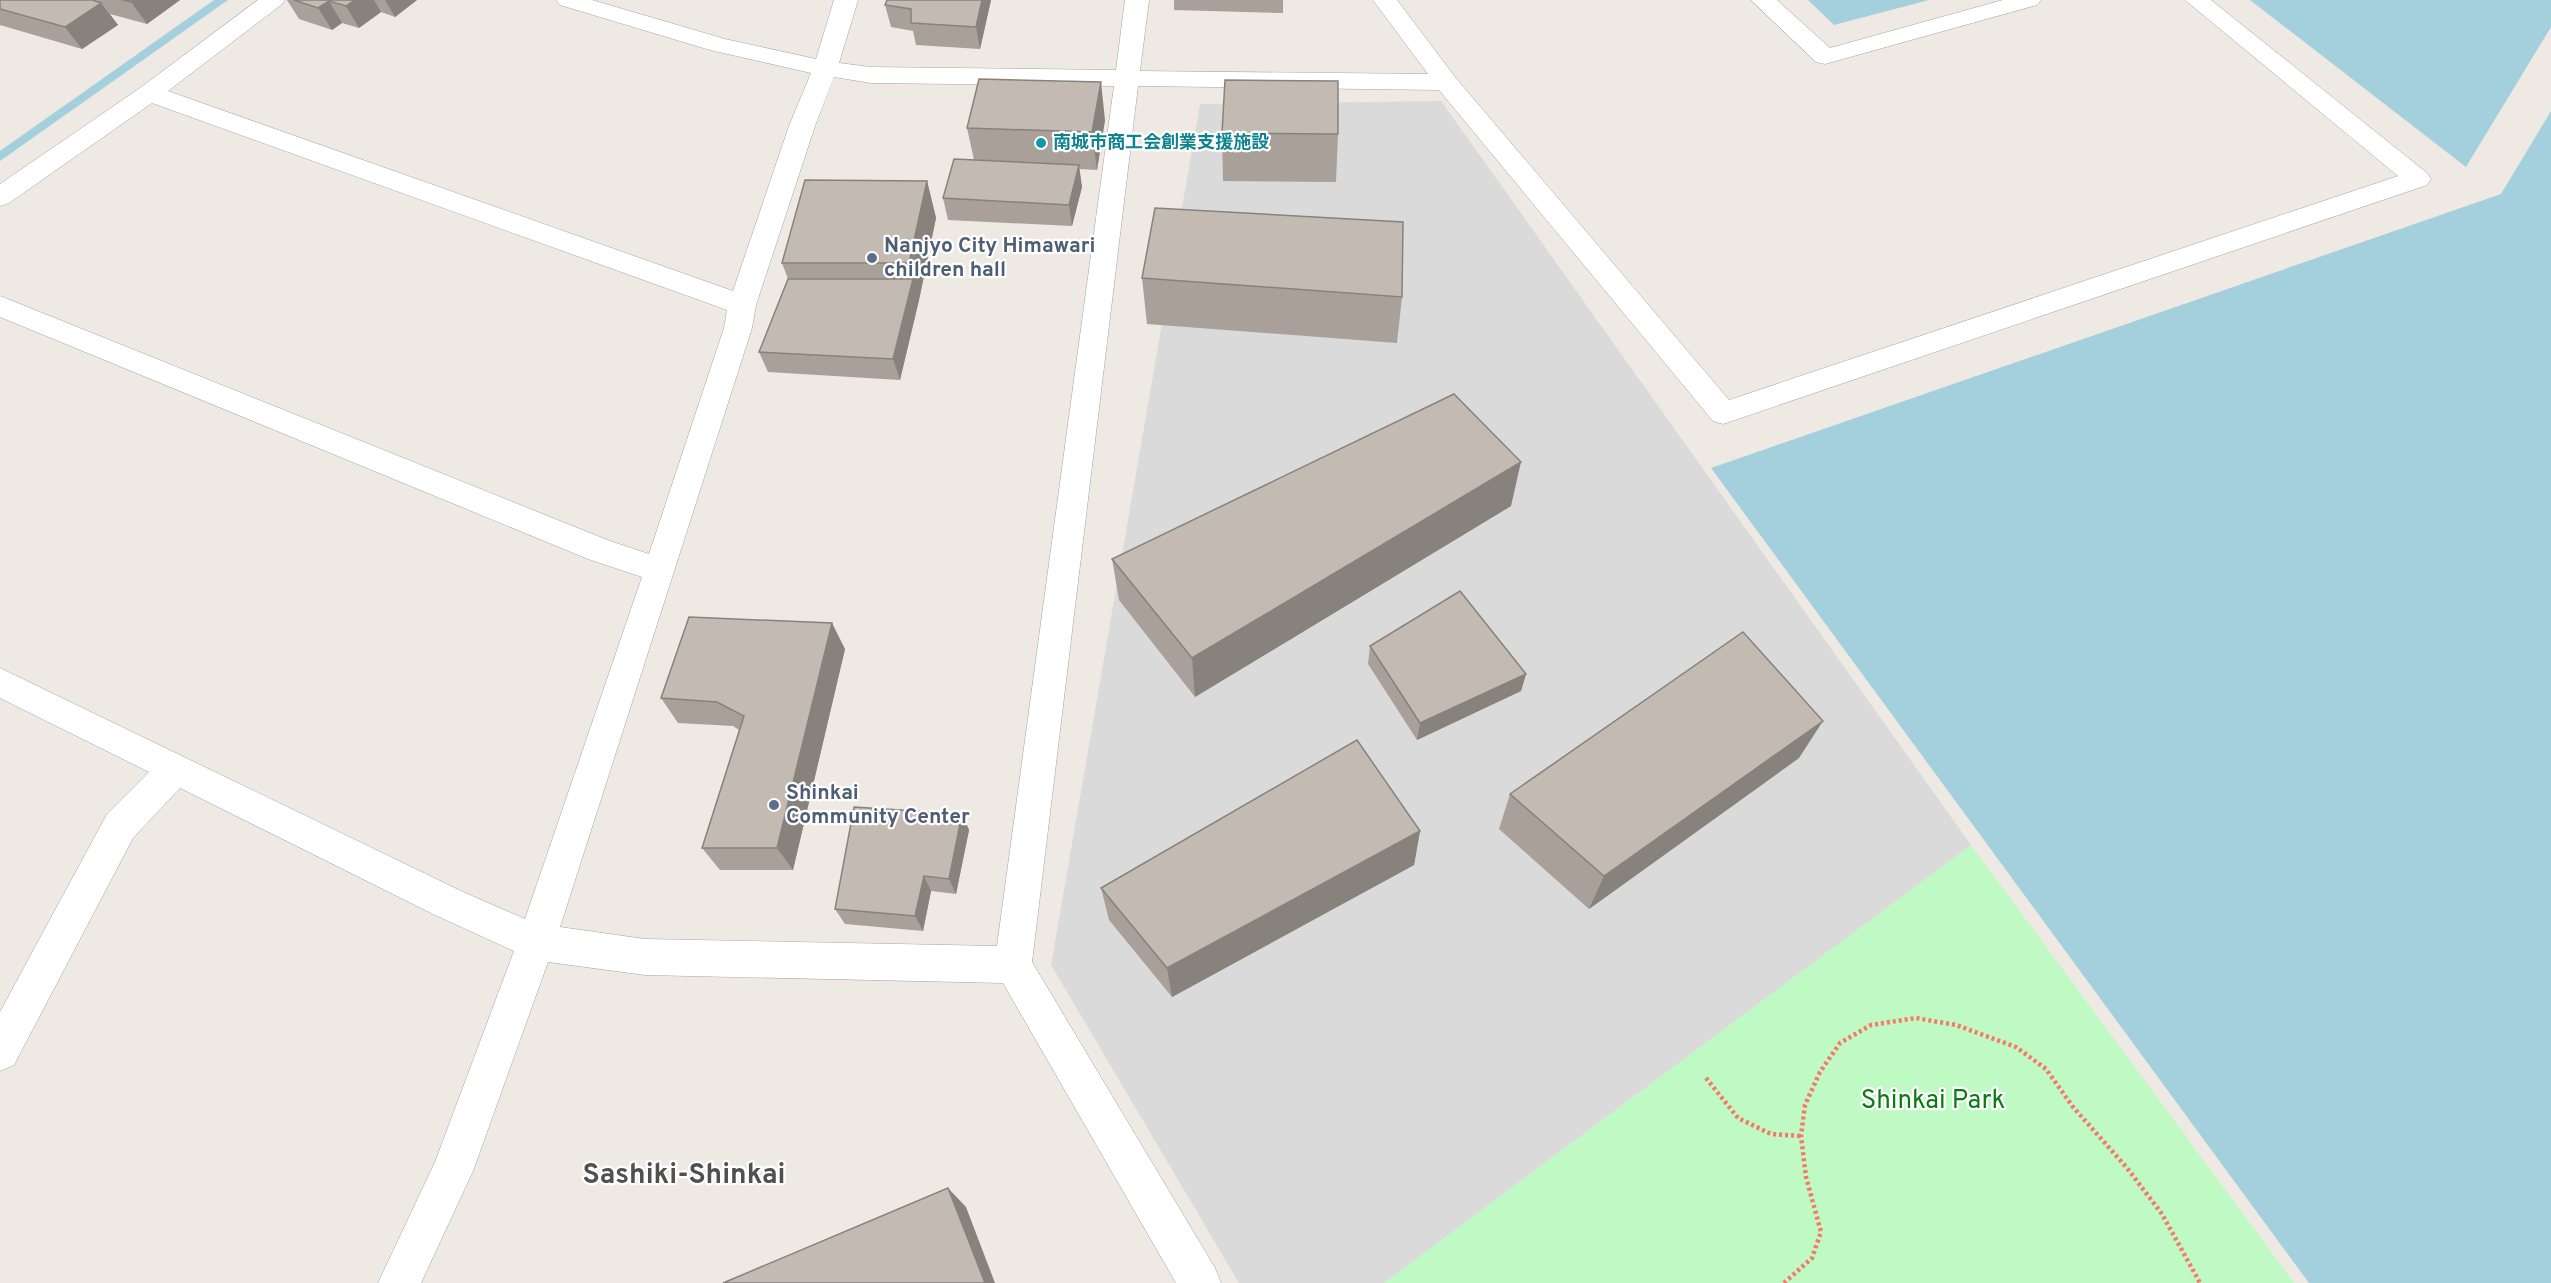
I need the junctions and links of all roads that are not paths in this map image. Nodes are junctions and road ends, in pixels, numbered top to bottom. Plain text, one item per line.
1 (273, 0) edge
2 (568, 0) edge
3 (846, 0) edge
4 (1137, 0) edge
5 (1385, 0) edge
6 (1763, 0) edge
7 (2029, 0) edge
8 (2197, 0) edge
9 (825, 70) junction
10 (1126, 80) junction
11 (1446, 82) junction
12 (149, 93) junction
13 (0, 197) edge
14 (742, 305) junction
15 (0, 306) edge
16 (659, 570) junction
17 (0, 682) edge
18 (175, 769) junction
19 (536, 942) junction
20 (1013, 965) junction
21 (0, 1051) edge
22 (399, 1283) edge
23 (1200, 1283) edge

1 - 12 street
2 - 9 street
3 - 9 street
4 - 10 street
5 - 11 street
6 - 7 street
8 - 11 street
9 - 10 street
9 - 14 street
10 - 11 street
10 - 20 street
12 - 13 street
12 - 14 street
14 - 16 street
15 - 16 street
16 - 19 street
17 - 18 street
18 - 19 street
18 - 21 street
19 - 20 street
19 - 22 street
20 - 23 street

